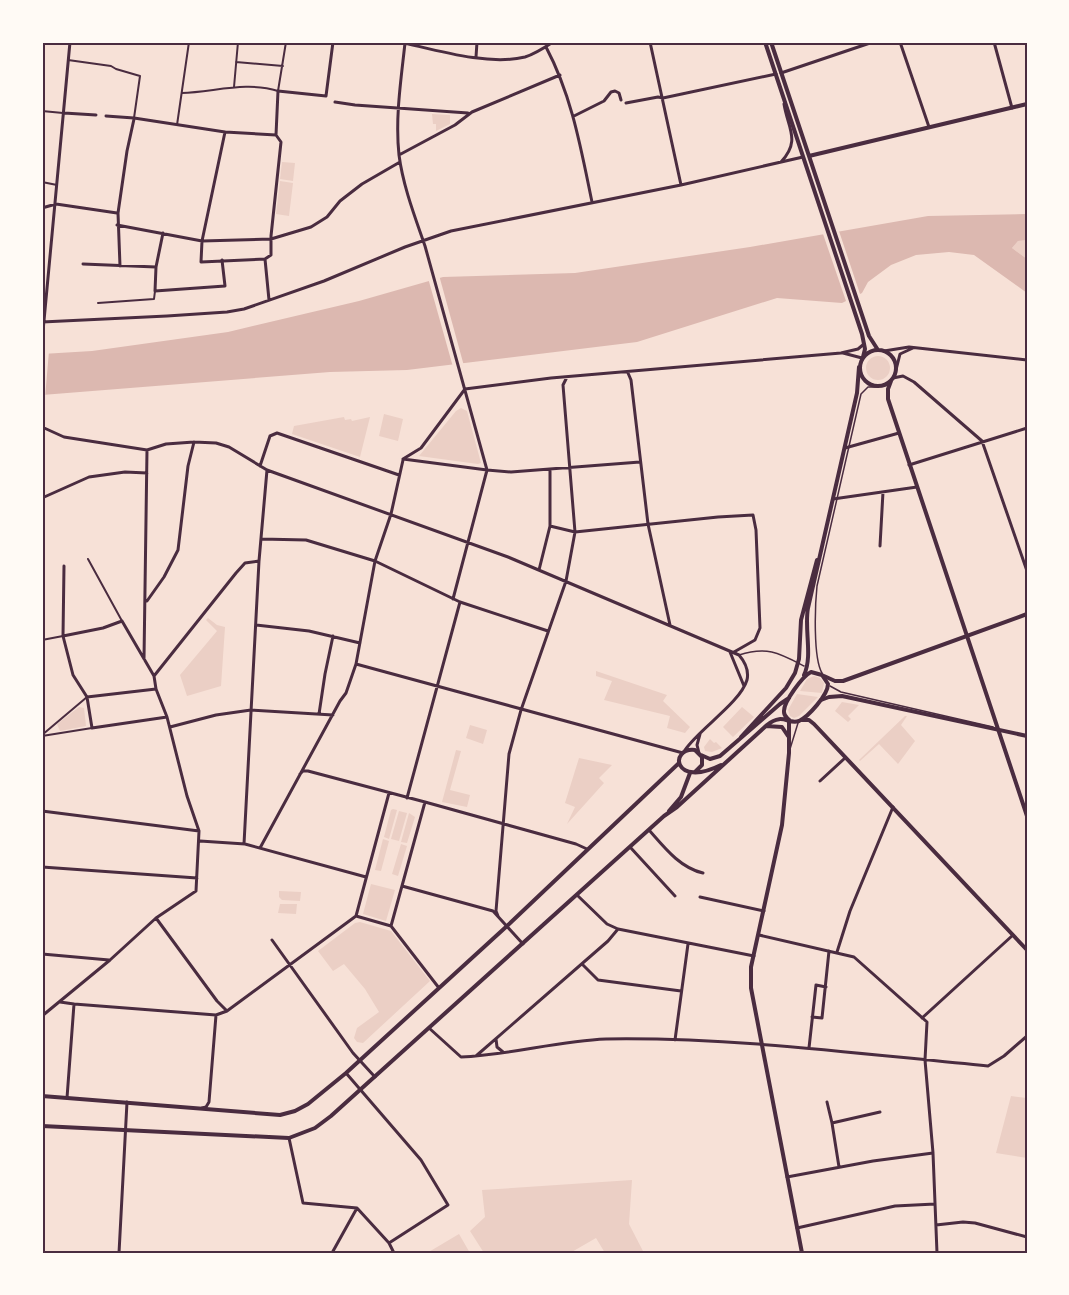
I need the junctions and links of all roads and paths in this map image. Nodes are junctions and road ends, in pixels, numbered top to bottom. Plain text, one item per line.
1 (70, 42) edge
2 (189, 42) edge
3 (238, 42) edge
4 (286, 42) edge
5 (333, 42) edge
6 (400, 42) edge
7 (477, 42) edge
8 (553, 42) edge
9 (650, 42) edge
10 (765, 42) edge
11 (771, 42) edge
12 (873, 42) edge
13 (900, 42) edge
14 (994, 42) edge
15 (405, 43) edge
16 (546, 47) junction
17 (476, 57) junction
18 (68, 60) junction
19 (236, 62) junction
20 (283, 66) junction
21 (778, 73) junction
22 (560, 75) junction
23 (234, 87) junction
24 (278, 91) junction
25 (782, 92) junction
26 (182, 93) junction
27 (663, 98) junction
28 (621, 100) dead end
29 (335, 102) dead end
30 (626, 103) dead end
31 (1027, 104) edge
32 (1012, 108) junction
33 (398, 109) junction
34 (42, 111) edge
35 (472, 112) junction
36 (64, 113) junction
37 (96, 115) dead end
38 (106, 116) dead end
39 (574, 116) junction
40 (134, 118) junction
41 (177, 125) junction
42 (929, 127) junction
43 (225, 132) junction
44 (276, 135) junction
45 (399, 155) junction
46 (809, 156) junction
47 (803, 157) junction
48 (400, 162) junction
49 (780, 163) junction
50 (809, 166) junction
51 (42, 182) edge
52 (57, 185) junction
53 (681, 185) junction
54 (592, 202) junction
55 (56, 204) junction
56 (42, 207) edge
57 (118, 213) junction
58 (117, 225) junction
59 (163, 232) junction
60 (271, 239) junction
61 (423, 239) junction
62 (202, 241) junction
63 (265, 259) junction
64 (222, 260) junction
65 (83, 264) dead end
66 (120, 266) junction
67 (156, 267) junction
68 (156, 291) junction
69 (269, 300) junction
70 (99, 303) dead end
71 (43, 322) edge
72 (43, 332) edge
73 (864, 340) junction
74 (42, 342) edge
75 (915, 348) junction
76 (878, 350) junction
77 (884, 351) junction
78 (841, 352) junction
79 (863, 358) junction
80 (1027, 360) edge
81 (859, 367) junction
82 (896, 370) junction
83 (623, 373) junction
84 (567, 377) junction
85 (892, 380) junction
86 (877, 387) junction
87 (465, 389) junction
88 (42, 428) edge
89 (1027, 428) edge
90 (898, 433) junction
91 (982, 441) junction
92 (194, 442) junction
93 (846, 447) junction
94 (147, 450) junction
95 (403, 459) junction
96 (640, 462) junction
97 (909, 465) junction
98 (260, 466) junction
99 (570, 468) junction
100 (267, 470) junction
101 (487, 470) junction
102 (550, 470) junction
103 (147, 473) junction
104 (399, 474) junction
105 (917, 486) junction
106 (883, 492) junction
107 (42, 498) edge
108 (835, 499) junction
109 (391, 514) junction
110 (648, 524) junction
111 (550, 526) junction
112 (575, 532) junction
113 (261, 539) junction
114 (467, 543) junction
115 (880, 546) dead end
116 (821, 549) junction
117 (88, 559) dead end
118 (259, 561) junction
119 (375, 561) junction
120 (64, 566) dead end
121 (539, 570) junction
122 (1027, 571) edge
123 (566, 581) junction
124 (453, 599) junction
125 (146, 602) junction
126 (460, 602) junction
127 (1027, 614) edge
128 (122, 621) junction
129 (670, 625) junction
130 (256, 626) junction
131 (548, 631) junction
132 (63, 636) junction
133 (333, 636) junction
134 (966, 636) junction
135 (42, 640) edge
136 (361, 643) junction
137 (726, 649) junction
138 (734, 652) junction
139 (739, 655) junction
140 (144, 659) junction
141 (798, 663) junction
142 (356, 664) junction
143 (807, 668) junction
144 (816, 672) junction
145 (154, 676) junction
146 (824, 676) junction
147 (802, 679) junction
148 (828, 682) junction
149 (744, 686) junction
150 (437, 687) junction
151 (156, 689) junction
152 (792, 695) junction
153 (87, 697) junction
154 (821, 700) junction
155 (251, 710) junction
156 (521, 710) junction
157 (320, 714) junction
158 (333, 715) junction
159 (167, 717) junction
160 (789, 720) junction
161 (799, 721) junction
162 (765, 726) junction
163 (170, 727) junction
164 (92, 728) junction
165 (999, 730) junction
166 (701, 733) junction
167 (42, 735) edge
168 (788, 736) junction
169 (1027, 736) edge
170 (741, 737) junction
171 (684, 752) junction
172 (789, 753) junction
173 (700, 754) junction
174 (846, 757) junction
175 (679, 763) junction
176 (724, 763) junction
177 (692, 773) junction
178 (300, 774) junction
179 (820, 781) dead end
180 (389, 793) junction
181 (407, 798) junction
182 (425, 802) junction
183 (893, 807) junction
184 (42, 811) edge
185 (664, 816) junction
186 (1027, 816) edge
187 (504, 824) junction
188 (649, 830) junction
189 (199, 831) junction
190 (200, 841) junction
191 (244, 844) junction
192 (630, 847) junction
193 (260, 848) junction
194 (589, 850) junction
195 (42, 867) edge
196 (703, 873) dead end
197 (366, 877) junction
198 (197, 878) junction
199 (402, 886) junction
200 (577, 895) junction
201 (675, 896) dead end
202 (700, 897) dead end
203 (764, 911) junction
204 (356, 916) junction
205 (498, 916) junction
206 (156, 918) junction
207 (391, 926) junction
208 (507, 926) junction
209 (618, 929) junction
210 (759, 935) junction
211 (1013, 935) junction
212 (272, 940) dead end
213 (688, 943) junction
214 (523, 944) junction
215 (1027, 950) edge
216 (829, 951) junction
217 (837, 952) junction
218 (42, 954) edge
219 (754, 956) junction
220 (110, 960) junction
221 (582, 964) junction
222 (290, 965) junction
223 (826, 987) junction
224 (439, 988) junction
225 (681, 991) junction
226 (60, 1002) junction
227 (74, 1004) junction
228 (226, 1011) junction
229 (216, 1015) junction
230 (42, 1016) edge
231 (812, 1017) junction
232 (922, 1018) junction
233 (429, 1028) junction
234 (1027, 1036) edge
235 (496, 1039) junction
236 (675, 1040) junction
237 (760, 1044) junction
238 (809, 1048) junction
239 (503, 1052) junction
240 (475, 1057) junction
241 (360, 1060) junction
242 (925, 1060) junction
243 (346, 1073) junction
244 (375, 1077) junction
245 (361, 1089) junction
246 (42, 1096) edge
247 (67, 1098) junction
248 (127, 1102) junction
249 (827, 1102) dead end
250 (201, 1108) junction
251 (880, 1112) dead end
252 (832, 1123) junction
253 (42, 1126) edge
254 (125, 1130) junction
255 (290, 1138) junction
256 (933, 1153) junction
257 (839, 1167) junction
258 (786, 1177) junction
259 (935, 1204) junction
260 (357, 1208) junction
261 (936, 1225) junction
262 (797, 1228) junction
263 (1027, 1237) edge
264 (388, 1243) junction
265 (119, 1253) edge
266 (332, 1253) edge
267 (394, 1253) edge
268 (802, 1253) edge
269 (937, 1253) edge

1 - 18 street
2 - 26 street
3 - 19 street
4 - 20 street
5 - 24 street
6 - 15 street
7 - 17 street
8 - 16 street
9 - 27 street
10 - 21 main road
11 - 21 main road
12 - 21 street
13 - 42 street
14 - 32 street
15 - 17 street
15 - 33 street
16 - 17 street
16 - 22 street
18 - 36 street
18 - 40 street
19 - 20 street
19 - 23 street
20 - 24 street
21 - 25 main road
21 - 27 street
21 - 46 main road
22 - 35 street
22 - 39 street
23 - 24 street
23 - 26 street
24 - 44 street
25 - 47 main road
25 - 49 street
26 - 41 street
27 - 30 street
27 - 53 street
28 - 39 street
29 - 33 street
31 - 32 main road
32 - 42 main road
33 - 35 street
33 - 45 street
34 - 36 street
35 - 45 street
36 - 37 street
36 - 52 street
38 - 40 street
39 - 54 street
40 - 41 street
40 - 57 street
41 - 43 street
42 - 46 main road
43 - 44 street
43 - 62 street
44 - 60 street
45 - 48 street
46 - 47 main road
46 - 50 main road
47 - 49 street
47 - 50 main road
48 - 60 street
48 - 61 street
49 - 53 street
50 - 73 main road
50 - 76 main road
51 - 52 street
52 - 55 street
53 - 54 street
54 - 61 street
55 - 56 street
55 - 57 street
55 - 71 street
57 - 58 street
58 - 59 street
58 - 66 street
59 - 62 street
59 - 67 street
60 - 62 street
60 - 63 street
61 - 69 street
61 - 87 street
62 - 64 street
63 - 64 street
63 - 69 street
64 - 68 street
65 - 66 street
66 - 67 street
67 - 68 street
68 - 70 street
69 - 71 street
71 - 72 street
72 - 74 street
73 - 78 street
73 - 79 main road
75 - 77 street
75 - 80 street
75 - 82 street
76 - 77 main road
76 - 79 main road
77 - 82 main road
78 - 79 street
78 - 83 street
79 - 81 main road
81 - 86 main road
81 - 93 main road
82 - 85 main road
83 - 84 street
83 - 96 street
84 - 87 street
84 - 99 street
85 - 86 main road
85 - 90 main road
85 - 91 street
86 - 93 lane
87 - 95 street
87 - 101 street
88 - 94 street
89 - 91 street
90 - 93 street
90 - 97 main road
91 - 97 street
91 - 122 street
92 - 94 street
92 - 98 street
92 - 125 street
93 - 108 main road
94 - 103 street
95 - 101 street
95 - 104 street
96 - 99 street
96 - 110 street
97 - 105 main road
98 - 100 street
98 - 104 street
99 - 102 street
99 - 112 street
100 - 109 street
100 - 113 street
101 - 102 street
101 - 114 street
102 - 111 street
103 - 107 street
103 - 125 street
104 - 109 street
105 - 106 street
105 - 134 main road
106 - 108 street
106 - 115 street
108 - 116 main road
108 - 146 lane
109 - 114 street
109 - 119 street
110 - 112 street
110 - 129 street
110 - 138 street
111 - 112 street
111 - 121 street
112 - 123 street
113 - 118 street
113 - 119 street
114 - 121 street
114 - 124 street
116 - 141 main road
116 - 143 main road
117 - 128 street
118 - 130 street
118 - 145 street
119 - 124 street
119 - 136 street
120 - 132 street
121 - 123 street
123 - 129 street
123 - 131 street
124 - 126 street
125 - 140 street
126 - 131 street
126 - 150 street
127 - 134 main road
128 - 132 street
128 - 140 street
129 - 137 street
130 - 133 street
130 - 155 street
131 - 156 street
132 - 135 street
132 - 153 street
133 - 136 street
133 - 157 street
134 - 146 main road
134 - 165 main road
136 - 142 street
137 - 138 street
137 - 149 street
138 - 139 street
139 - 141 lane
139 - 149 street
140 - 145 street
141 - 143 lane
141 - 170 main road
142 - 150 street
142 - 158 street
143 - 144 lane
143 - 147 main road
144 - 146 main road
144 - 147 main road
145 - 151 street
146 - 148 main road
147 - 152 main road
148 - 154 main road
148 - 165 lane
149 - 166 street
150 - 156 street
150 - 181 street
151 - 153 street
151 - 159 street
152 - 160 main road
152 - 170 main road
153 - 164 street
153 - 167 street
154 - 161 main road
154 - 165 main road
155 - 157 street
155 - 163 street
155 - 191 street
156 - 171 street
156 - 187 street
157 - 158 street
158 - 178 street
159 - 163 street
159 - 164 street
160 - 161 main road
160 - 162 main road
160 - 168 main road
161 - 172 lane
161 - 174 main road
162 - 168 main road
162 - 176 main road
163 - 189 street
164 - 167 street
165 - 169 main road
165 - 186 main road
166 - 171 street
166 - 173 street
168 - 172 main road
170 - 173 main road
171 - 173 main road
171 - 175 main road
172 - 203 main road
173 - 177 main road
174 - 179 street
174 - 183 main road
175 - 177 main road
175 - 194 main road
176 - 177 main road
176 - 185 main road
177 - 185 main road
178 - 180 street
178 - 193 street
180 - 181 street
180 - 197 street
181 - 182 street
182 - 187 street
182 - 199 street
183 - 211 main road
183 - 217 street
184 - 189 street
185 - 188 main road
187 - 194 street
187 - 205 street
188 - 192 main road
188 - 196 street
189 - 190 street
190 - 191 street
190 - 198 street
191 - 193 street
192 - 200 main road
192 - 201 street
193 - 197 street
194 - 208 main road
195 - 198 street
197 - 204 street
198 - 206 street
199 - 205 street
199 - 207 street
200 - 209 street
200 - 214 main road
202 - 203 street
203 - 210 main road
204 - 207 street
204 - 222 street
205 - 208 street
206 - 220 street
206 - 228 street
207 - 224 street
208 - 214 street
208 - 224 main road
209 - 213 street
209 - 221 street
210 - 216 street
210 - 219 main road
211 - 215 main road
211 - 232 street
212 - 222 street
213 - 219 street
213 - 225 street
214 - 233 main road
216 - 217 street
216 - 223 street
217 - 232 street
218 - 220 street
219 - 237 main road
220 - 226 street
221 - 225 street
221 - 235 street
222 - 228 street
222 - 241 street
223 - 231 street
223 - 231 street
224 - 241 main road
225 - 236 street
226 - 227 street
226 - 230 street
227 - 229 street
227 - 247 street
228 - 229 street
229 - 250 street
231 - 238 street
232 - 242 street
233 - 240 street
233 - 244 main road
234 - 242 street
235 - 239 street
235 - 240 street
236 - 237 street
236 - 239 street
237 - 238 street
237 - 258 main road
238 - 242 street
239 - 240 street
241 - 243 main road
241 - 244 street
242 - 256 street
243 - 245 street
243 - 250 main road
244 - 245 main road
245 - 255 main road
245 - 264 street
246 - 247 main road
247 - 248 main road
248 - 250 main road
248 - 254 street
249 - 252 street
251 - 252 street
252 - 257 street
253 - 254 main road
254 - 255 main road
254 - 265 street
255 - 260 street
256 - 257 street
256 - 259 street
257 - 258 street
258 - 262 main road
259 - 261 street
259 - 262 street
260 - 264 street
260 - 266 street
261 - 263 street
261 - 269 street
262 - 268 main road
264 - 267 street

